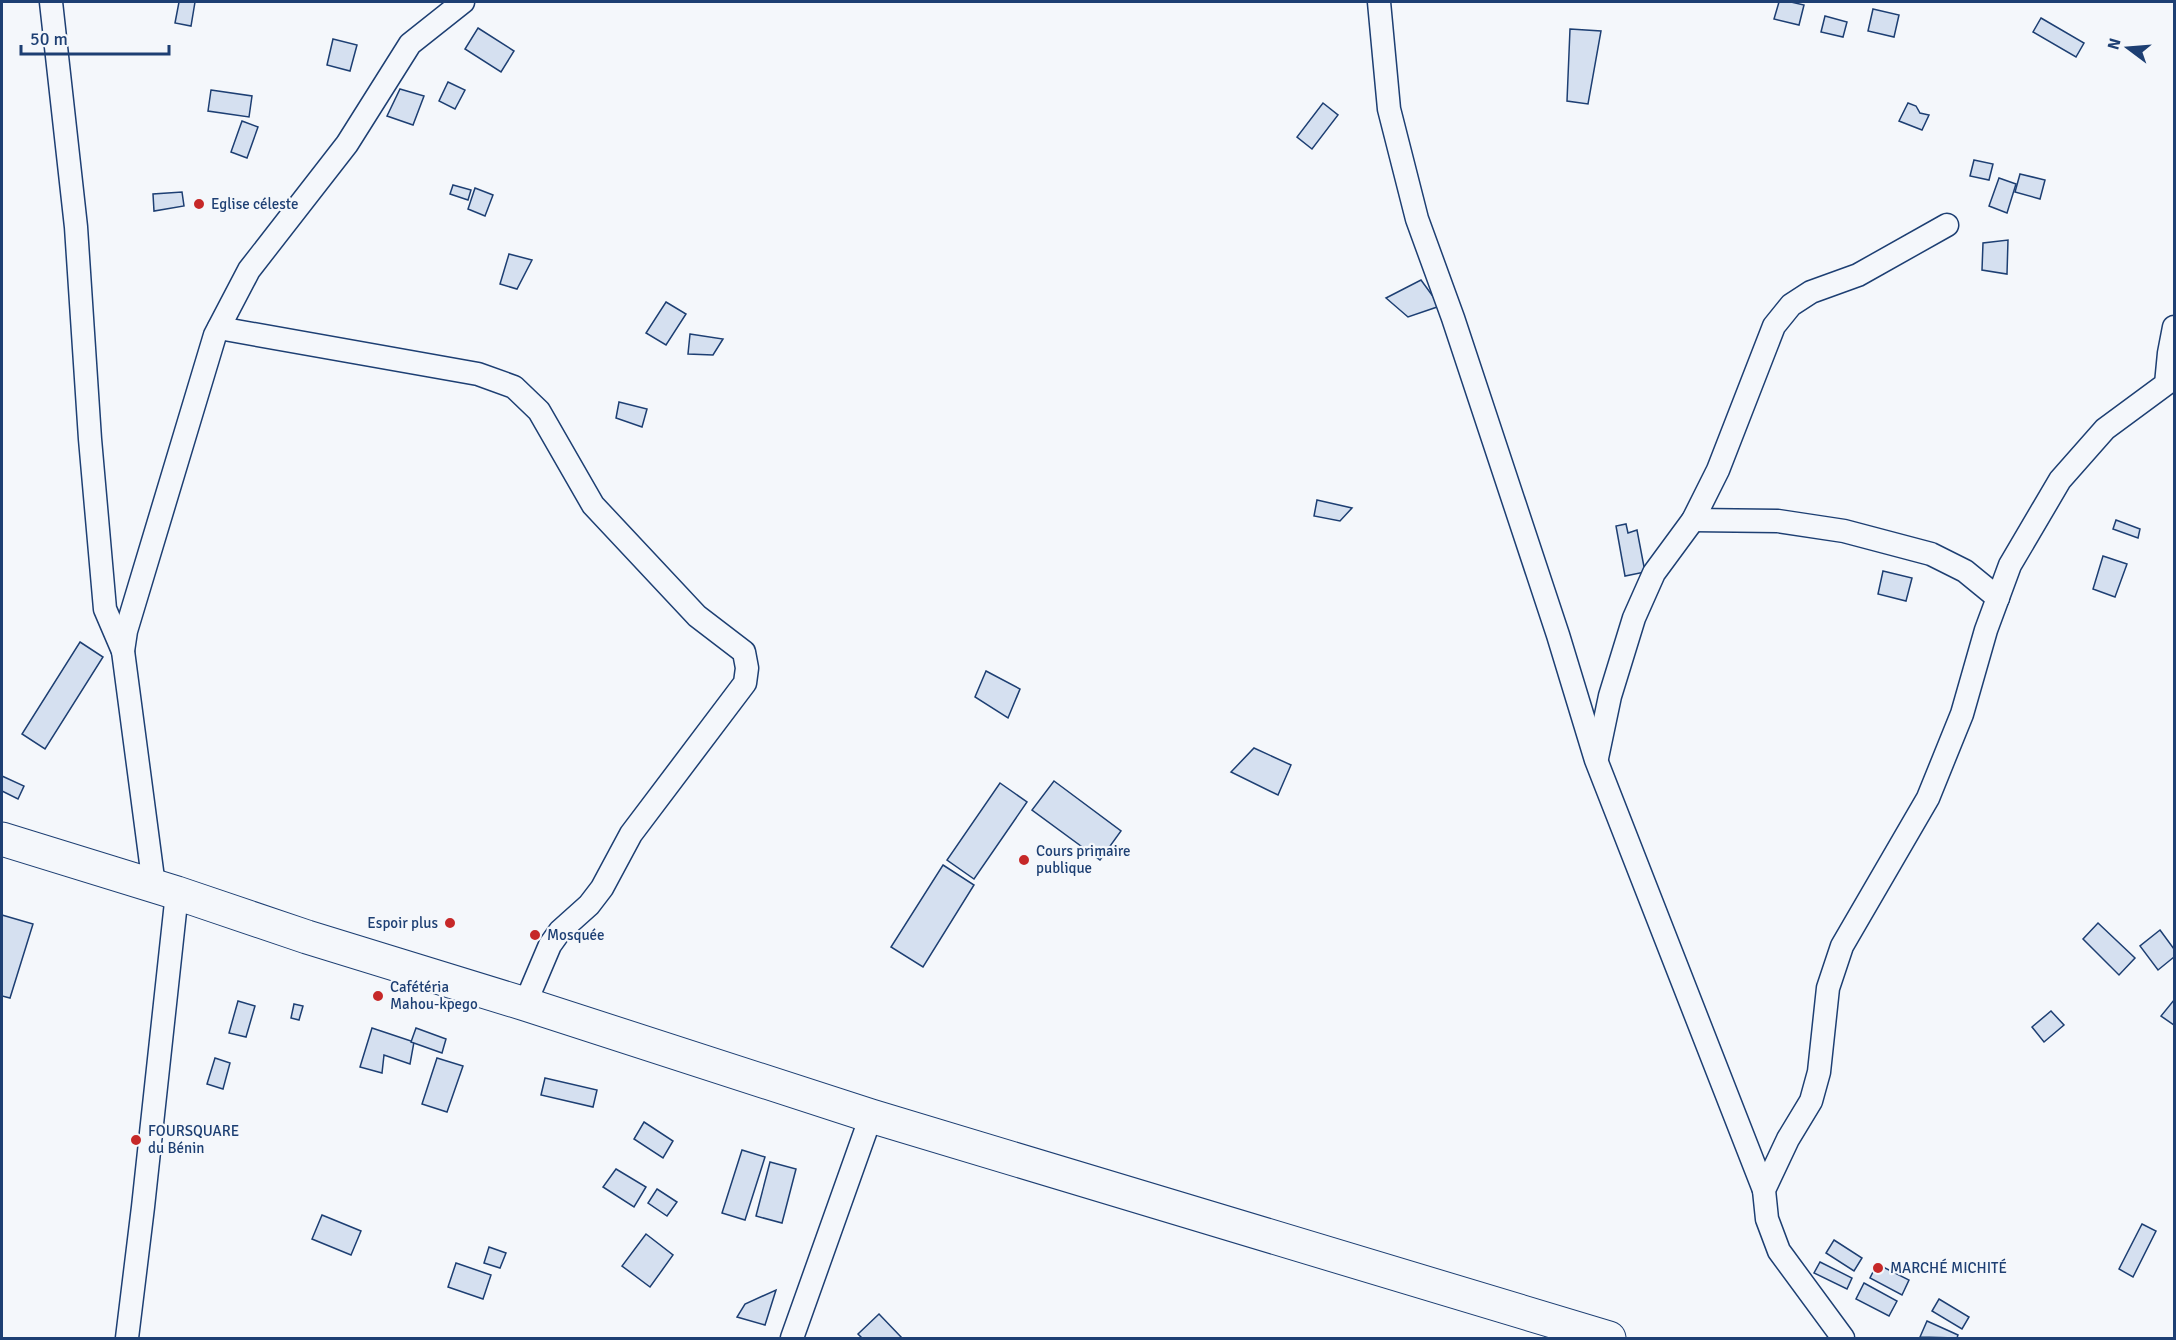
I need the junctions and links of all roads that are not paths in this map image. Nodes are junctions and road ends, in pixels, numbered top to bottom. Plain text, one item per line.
1 (51, 2) edge
2 (463, 2) edge
3 (1378, 2) edge
4 (1947, 225) dead end
5 (2175, 327) edge
6 (219, 328) junction
7 (2170, 386) edge
8 (1693, 520) junction
9 (1998, 598) junction
10 (123, 651) junction
11 (1596, 760) junction
12 (2, 839) edge
13 (166, 889) junction
14 (525, 1004) junction
15 (871, 1116) junction
16 (1764, 1190) junction
17 (127, 1338) edge
18 (792, 1338) edge
19 (1609, 1338) edge
20 (1843, 1338) edge

1 - 10 street
2 - 6 street
3 - 11 street
4 - 8 street
5 - 7 street
6 - 10 street
6 - 14 street
7 - 9 street
8 - 9 street
8 - 11 street
9 - 16 street
10 - 13 street
11 - 16 street
12 - 13 highway
13 - 14 highway
13 - 17 street
14 - 15 highway
15 - 18 street
15 - 19 highway
16 - 20 street

